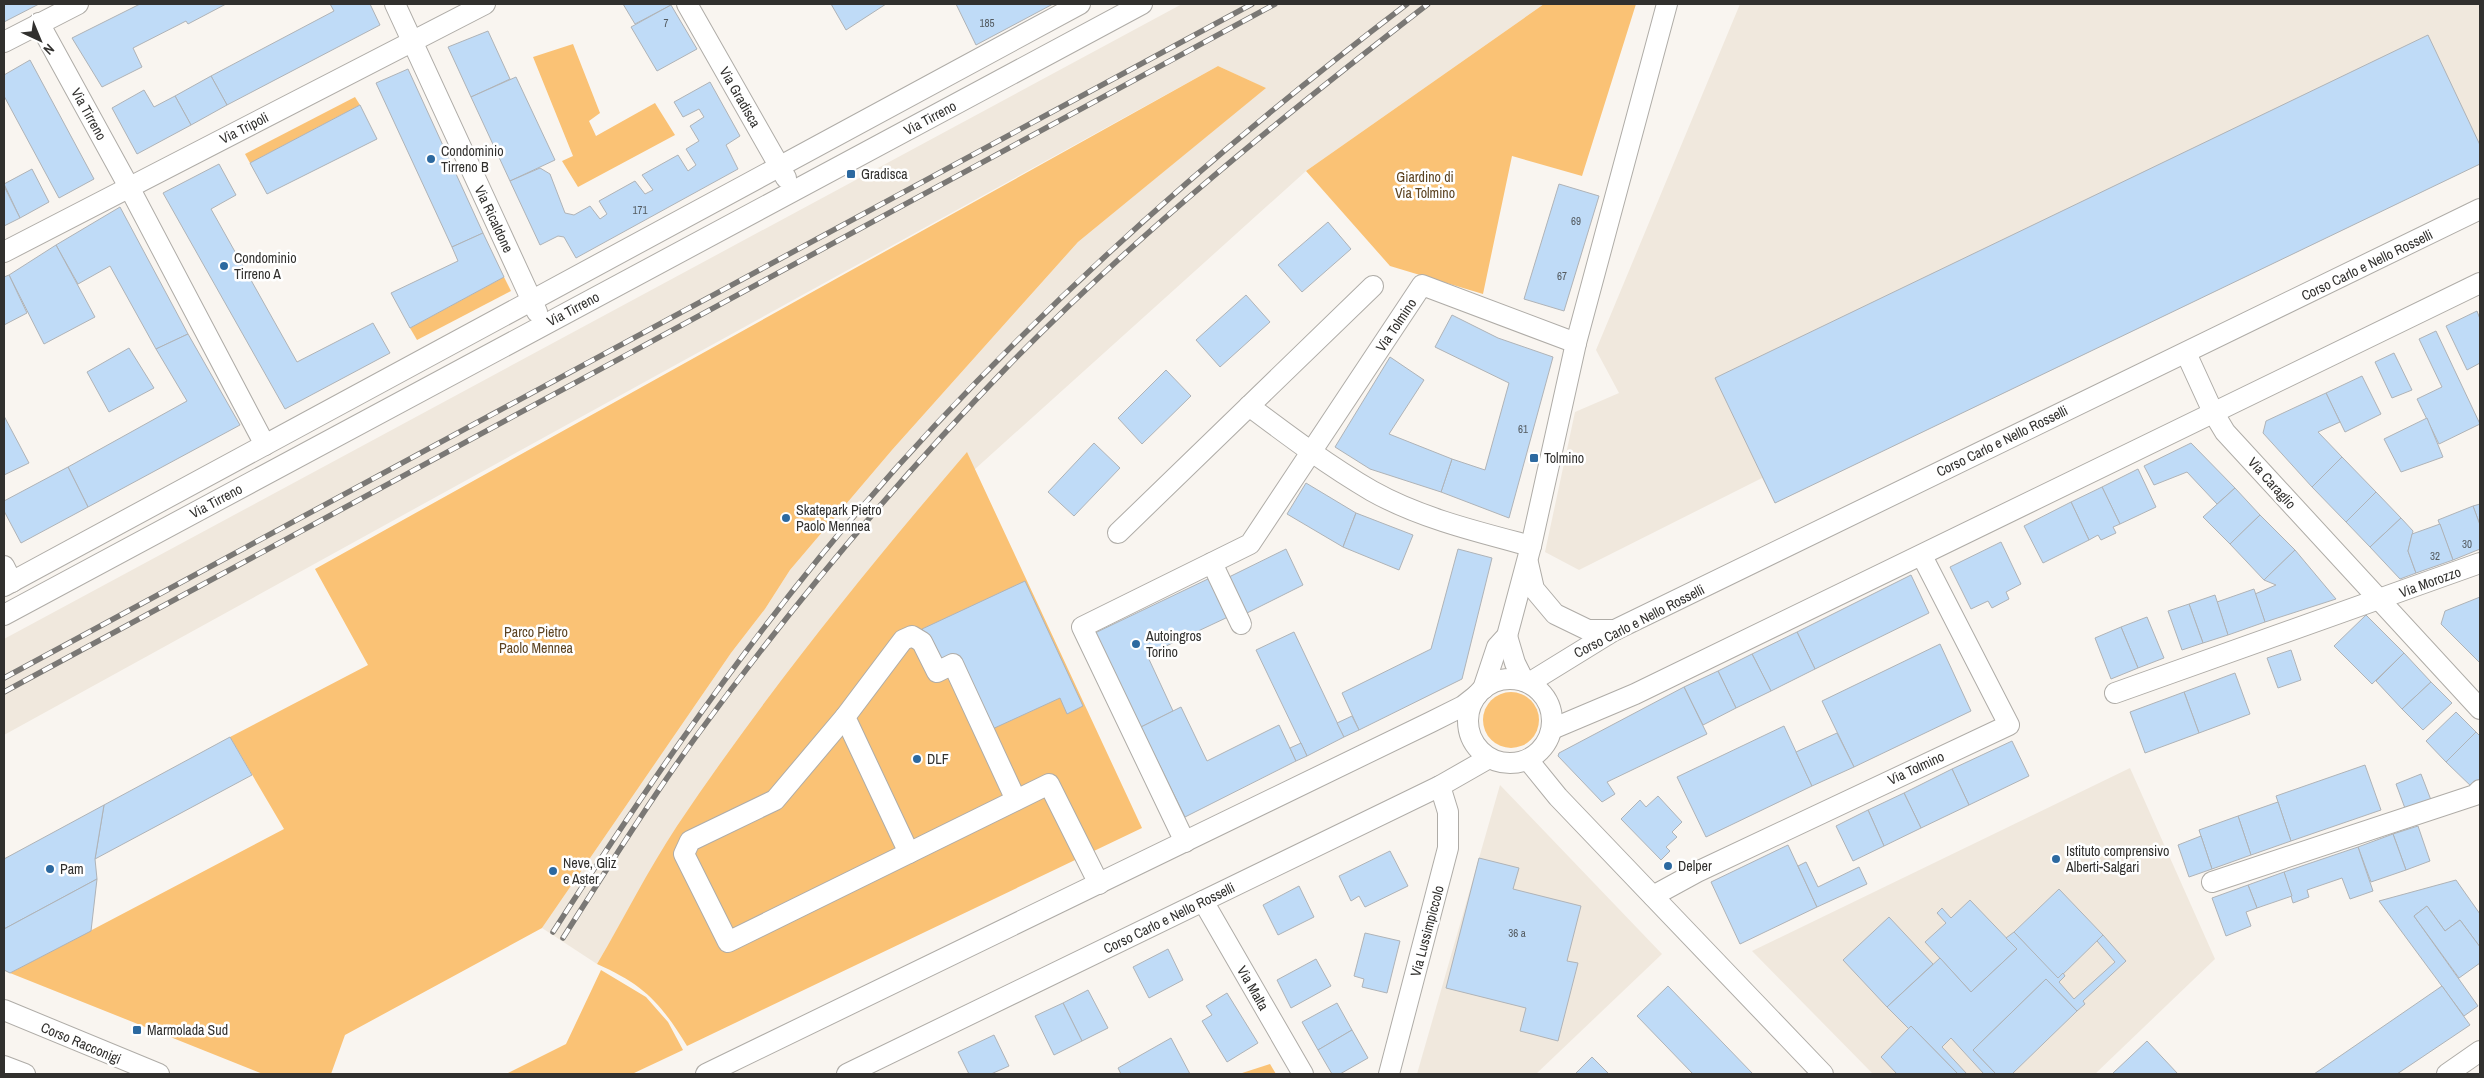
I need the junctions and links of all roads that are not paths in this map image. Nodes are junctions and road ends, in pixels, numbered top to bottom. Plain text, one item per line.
1 (78, 4) edge
2 (394, 4) edge
3 (485, 4) edge
4 (687, 4) edge
5 (1080, 4) edge
6 (1142, 4) edge
7 (1667, 4) edge
8 (39, 23) junction
9 (4, 42) edge
10 (412, 42) junction
11 (780, 166) junction
12 (129, 187) junction
13 (794, 190) junction
14 (2480, 209) edge
15 (4, 252) edge
16 (2480, 283) edge
17 (1373, 286) dead end
18 (531, 300) junction
19 (543, 325) junction
20 (1576, 344) junction
21 (2186, 353) junction
22 (1250, 406) junction
23 (2213, 412) junction
24 (265, 444) junction
25 (1312, 452) junction
26 (1118, 533) dead end
27 (1529, 553) junction
28 (1922, 556) junction
29 (1212, 563) junction
30 (2480, 563) edge
31 (6, 578) edge
32 (2379, 600) junction
33 (4, 615) edge
34 (1241, 624) dead end
35 (1615, 630) junction
36 (1507, 636) junction
37 (1527, 682) junction
38 (1480, 692) junction
39 (2116, 693) dead end
40 (2480, 709) edge
41 (845, 717) junction
42 (1552, 728) junction
43 (1489, 758) junction
44 (1528, 760) junction
45 (1440, 786) junction
46 (2480, 790) edge
47 (1016, 800) junction
48 (1185, 842) junction
49 (909, 853) junction
50 (2212, 882) dead end
51 (1099, 884) junction
52 (1654, 896) junction
53 (1203, 901) junction
54 (4, 1010) edge
55 (2480, 1051) edge
56 (4, 1066) edge
57 (878, 1068) edge
58 (24, 1074) edge
59 (159, 1074) edge
60 (706, 1074) edge
61 (848, 1074) edge
62 (1303, 1074) edge
63 (1389, 1074) edge
64 (1823, 1074) edge
65 (2447, 1074) edge

1 - 8 street
2 - 10 street, Via Ricaldone
3 - 10 street, Via Tripoli
4 - 11 street, Via Gradisca
5 - 11 street, Via Tirreno
6 - 13 street, Via Tirreno
7 - 20 street
8 - 9 street
8 - 12 street, Via Tirreno
10 - 12 street, Via Tripoli
10 - 18 street, Via Ricaldone
11 - 13 street, Via Gradisca
11 - 18 street, Via Tirreno
12 - 15 street, Via Tripoli
12 - 24 street, Via Tirreno
13 - 19 street, Via Tirreno
14 - 21 street, Corso Carlo e Nello Rosselli
16 - 23 street
17 - 22 street
18 - 19 street, Via Ricaldone
18 - 24 street, Via Tirreno
19 - 33 street, Via Tirreno
20 - 25 street, Via Tolmino
20 - 27 street
21 - 23 street, Via Caraglio
21 - 35 street, Corso Carlo e Nello Rosselli
22 - 25 street
22 - 26 street
23 - 28 street
23 - 32 street, Via Caraglio
24 - 31 street, Via Tirreno
25 - 27 street
25 - 29 street
27 - 35 street
27 - 36 street
28 - 42 street
28 - 52 street, Via Tolmino
29 - 34 street
29 - 48 street
30 - 32 street, Via Morozzo
32 - 39 street
32 - 40 street, Via Caraglio
35 - 37 street, Corso Carlo e Nello Rosselli
36 - 37 street
36 - 38 street
37 - 38 street
37 - 42 street
38 - 43 street
38 - 48 street
41 - 47 street
41 - 49 street
41 - 49 street
42 - 44 street
43 - 44 street
43 - 45 street, Corso Carlo e Nello Rosselli
44 - 52 street
45 - 53 street, Corso Carlo e Nello Rosselli
45 - 63 street, Via Lussimpiccolo
46 - 50 street
47 - 49 street
47 - 51 street
48 - 51 street
51 - 60 street
52 - 64 street
53 - 57 street, Corso Carlo e Nello Rosselli
53 - 62 street, Via Malta
54 - 59 street, Corso Racconigi
55 - 65 street
56 - 58 street
57 - 61 street, Corso Carlo e Nello Rosselli

